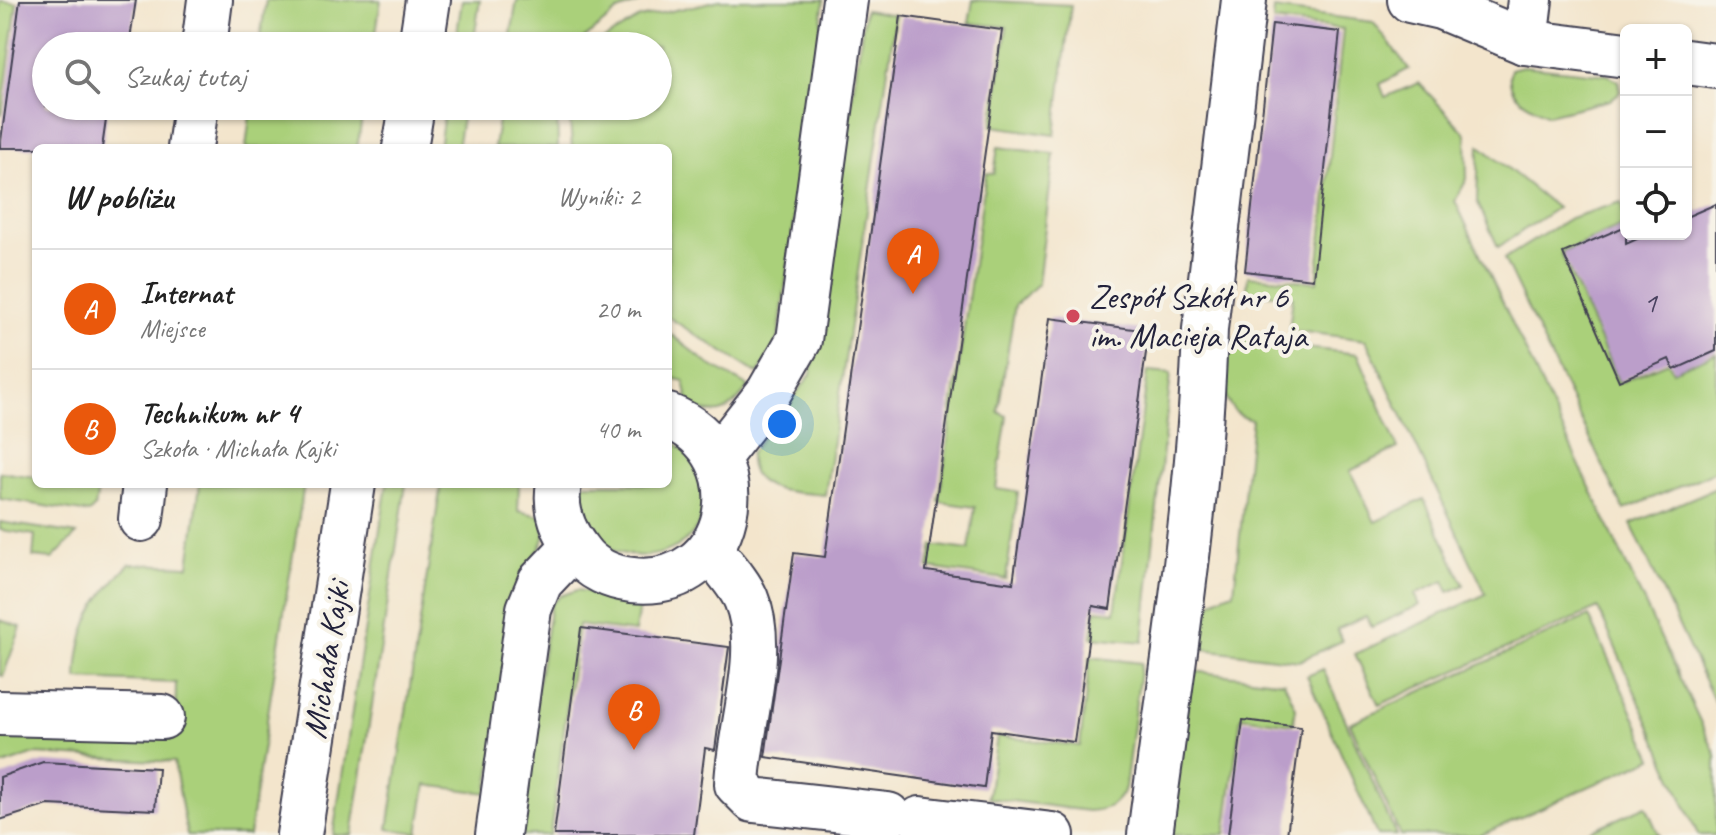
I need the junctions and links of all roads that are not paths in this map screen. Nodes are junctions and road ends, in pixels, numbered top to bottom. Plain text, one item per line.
1 (210, 0) edge
2 (428, 0) edge
3 (845, 0) edge
4 (1244, 0) edge
5 (1410, 0) edge
6 (1530, 0) edge
7 (206, 32) edge
8 (423, 32) edge
9 (1525, 42) junction
10 (1620, 54) edge
11 (1692, 63) edge
12 (1716, 66) edge
13 (194, 120) edge
14 (410, 120) edge
15 (191, 144) edge
16 (406, 144) edge
17 (672, 418) edge
18 (718, 457) junction
19 (352, 488) edge
20 (559, 488) edge
21 (574, 546) junction
22 (710, 549) junction
23 (0, 713) edge
24 (162, 717) dead end
25 (299, 835) edge
26 (498, 835) edge
27 (1052, 835) edge
28 (1150, 835) edge

1 - 7 street
2 - 8 street
3 - 18 street
4 - 28 street
5 - 9 street
6 - 9 street
9 - 10 street
11 - 12 street
13 - 15 street
14 - 16 street
17 - 18 street
18 - 22 street
19 - 25 street, Michała Kajki
20 - 21 street
21 - 22 street
21 - 26 street
22 - 27 street
23 - 24 street

